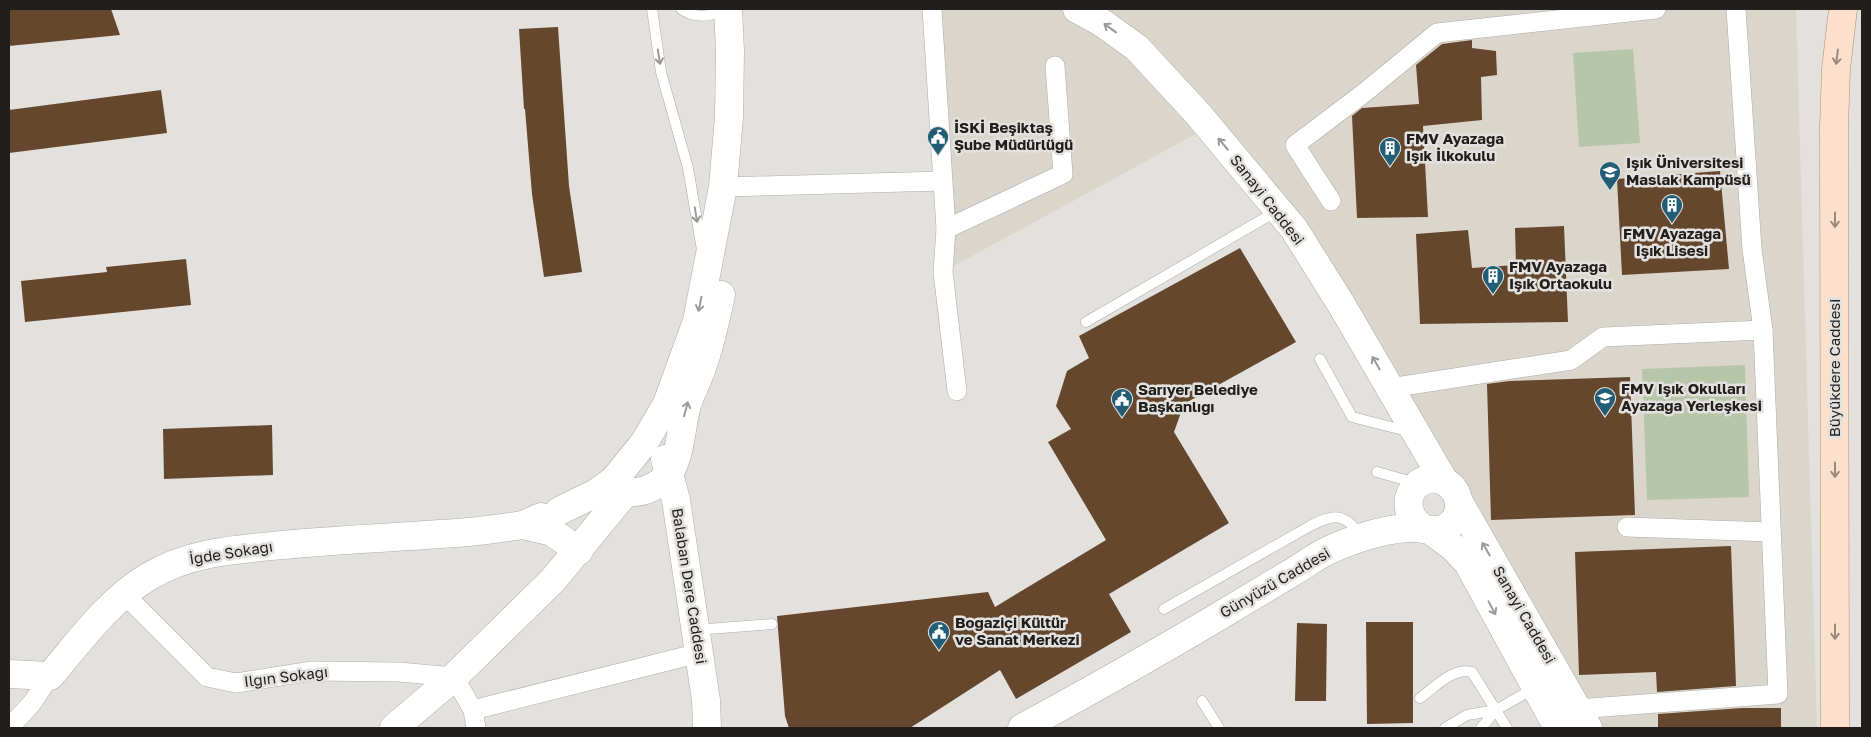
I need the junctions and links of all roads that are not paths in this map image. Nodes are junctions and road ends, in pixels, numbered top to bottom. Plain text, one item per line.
1 (652, 9) edge
2 (682, 9) edge
3 (726, 9) edge
4 (932, 9) edge
5 (1077, 9) edge
6 (1656, 9) edge
7 (1736, 9) edge
8 (1843, 9) edge
9 (1055, 66) dead end
10 (942, 181) junction
11 (723, 187) junction
12 (1331, 201) dead end
13 (1278, 210) junction
14 (946, 229) junction
15 (706, 277) junction
16 (1086, 322) dead end
17 (1763, 330) junction
18 (1320, 359) dead end
19 (1390, 388) junction
20 (957, 391) dead end
21 (667, 404) junction
22 (1416, 434) junction
23 (1377, 472) dead end
24 (670, 473) junction
25 (623, 478) junction
26 (1433, 491) junction
27 (559, 512) junction
28 (523, 525) junction
29 (1627, 527) dead end
30 (1426, 529) junction
31 (1772, 532) junction
32 (1363, 538) junction
33 (586, 542) junction
34 (124, 594) junction
35 (1164, 609) dead end
36 (772, 624) dead end
37 (697, 642) junction
38 (9, 674) edge
39 (50, 676) junction
40 (454, 677) junction
41 (1546, 682) junction
42 (1420, 698) dead end
43 (706, 700) junction
44 (1202, 701) dead end
45 (1496, 710) junction
46 (1583, 718) edge
47 (475, 719) edge
48 (9, 728) edge
49 (394, 728) edge
50 (706, 728) edge
51 (718, 728) edge
52 (1022, 728) edge
53 (1045, 728) edge
54 (1219, 728) edge
55 (1445, 728) edge
56 (1481, 728) edge
57 (1507, 728) edge
58 (1558, 728) edge
59 (1834, 728) edge

1 -> 15 lane
2 - 3 lane
3 - 11 street
4 - 10 street
13 -> 5 street, Sanayi Caddesi
6 - 12 street
7 - 17 street
8 -> 59 main road, Büyükdere Caddesi
9 - 14 street
10 - 11 street
10 - 14 street
11 - 15 street
24 -> 11 street
13 - 16 lane
19 -> 13 street, Sanayi Caddesi
14 - 20 street
15 -> 21 street
17 - 19 street
17 - 31 street
18 - 22 lane
19 - 22 street, Sanayi Caddesi
21 - 24 street, Balaban Dere Caddesi
21 - 25 street
22 - 26 street, Sanayi Caddesi
23 - 26 lane
24 - 25 street
24 - 37 street, Balaban Dere Caddesi
25 - 27 street
25 - 33 street
26 - 30 street, Sanayi Caddesi
26 - 30 street
26 - 32 street
41 -> 26 street, Sanayi Caddesi
27 - 28 street
27 - 33 street
28 - 33 street
28 - 34 street, İğde Sokağı
29 - 31 street
30 - 32 street
30 -> 41 street, Sanayi Caddesi
31 - 46 street
32 - 35 lane
32 - 52 street, Günyüzü Caddesi
32 - 53 street, Günyüzü Caddesi
33 - 40 street
34 - 39 street, İğde Sokağı
34 - 40 street, Ilgın Sokağı
36 - 37 lane
37 - 43 street, Balaban Dere Caddesi
37 - 47 street
38 - 39 street
39 - 48 street, İğde Sokağı
40 - 47 street
40 - 49 street
41 - 45 lane
41 - 46 street, Sanayi Caddesi
41 - 58 street, Sanayi Caddesi
42 - 45 lane
43 - 50 street, Balaban Dere Caddesi
43 - 51 street, Balaban Dere Caddesi
44 - 54 lane
45 - 55 lane
45 - 56 lane
45 - 57 lane

